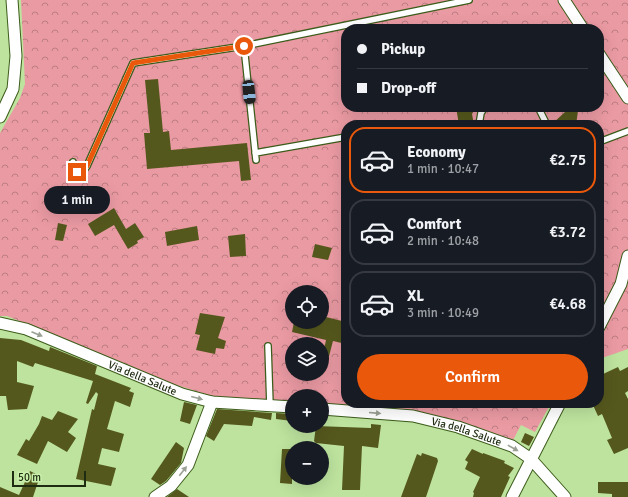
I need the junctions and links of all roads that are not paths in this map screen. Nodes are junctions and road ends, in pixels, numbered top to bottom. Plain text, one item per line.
1 (12, 0) edge
2 (469, 0) edge
3 (564, 0) edge
4 (461, 1) edge
5 (350, 24) edge
6 (580, 24) edge
7 (341, 26) edge
8 (244, 46) junction
9 (604, 62) edge
10 (628, 98) edge
11 (0, 117) edge
12 (628, 130) edge
13 (341, 138) edge
14 (604, 140) edge
15 (255, 153) junction
16 (256, 160) dead end
17 (73, 162) dead end
18 (628, 256) edge
19 (604, 318) edge
20 (0, 323) edge
21 (268, 346) dead end
22 (212, 402) junction
23 (270, 406) junction
24 (285, 407) edge
25 (557, 408) edge
26 (329, 410) edge
27 (531, 459) junction
28 (155, 497) edge
29 (512, 497) edge
30 (565, 497) edge

1 - 11 street
2 - 4 lane
3 - 6 street
4 - 5 lane
7 - 8 lane
8 - 15 lane
8 - 17 lane
9 - 10 street
12 - 14 lane
13 - 15 lane
15 - 16 lane
18 - 19 street
20 -> 22 street, Via della Salute
21 - 23 lane
22 - 23 street, Via della Salute
28 -> 22 street
23 - 24 street, Via della Salute
25 - 27 street
26 -> 27 street, Via della Salute
27 - 29 street
27 - 30 street, Via della Salute

